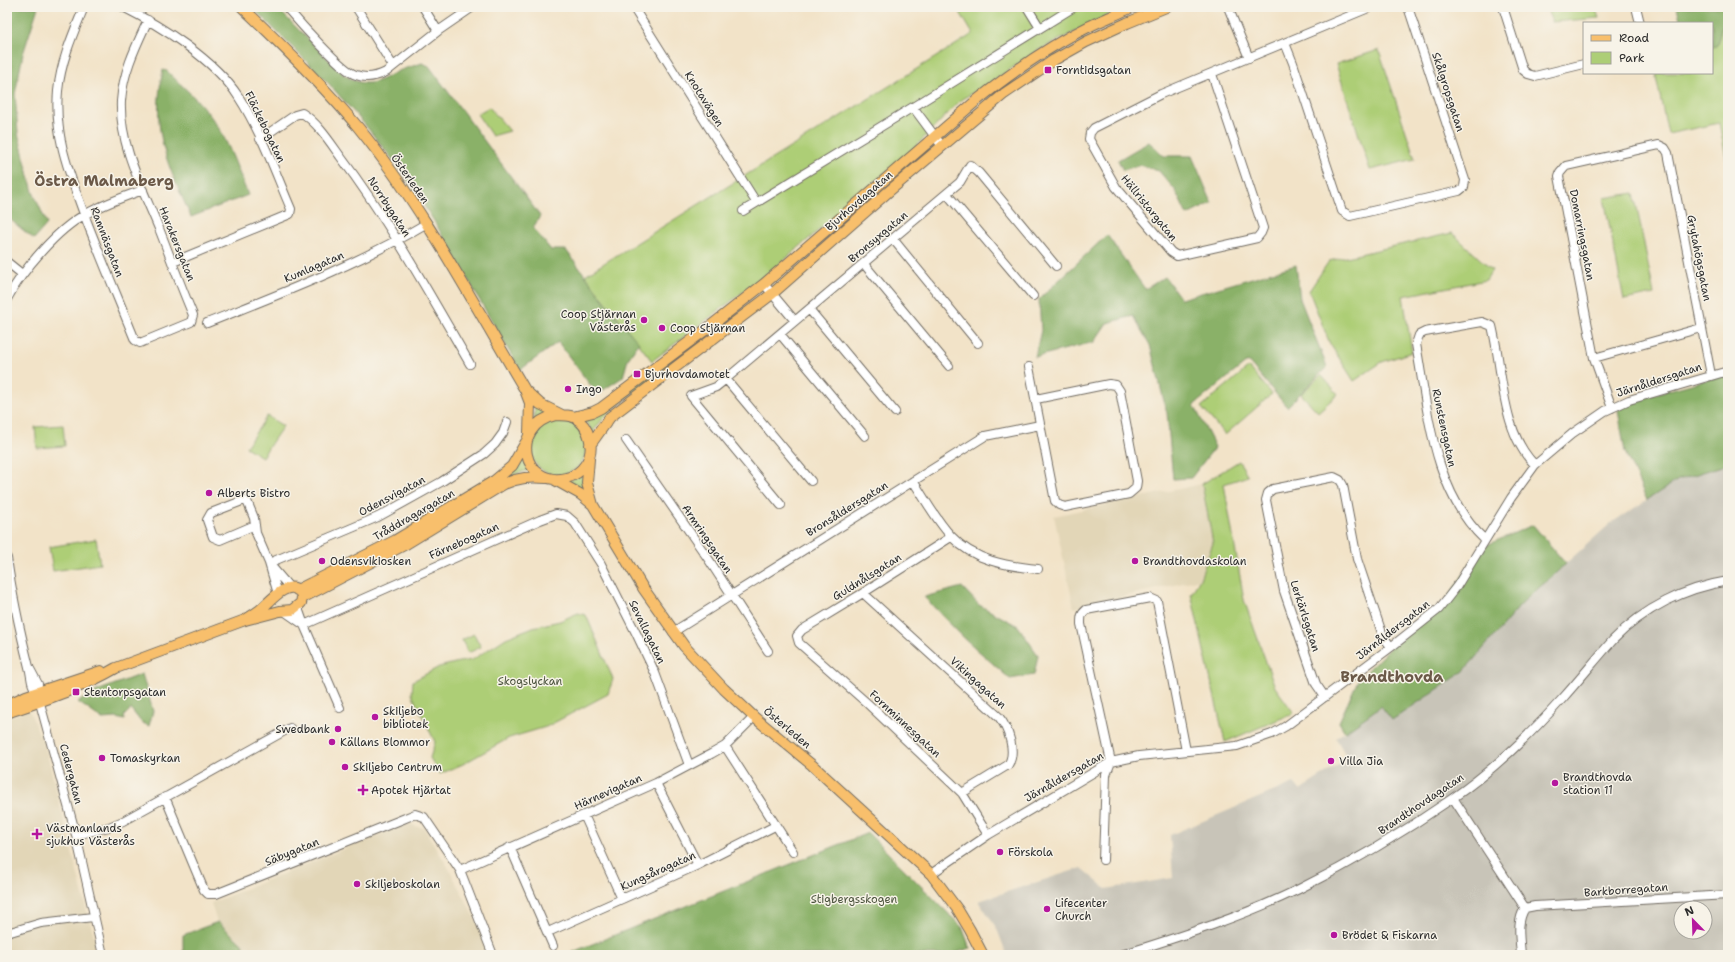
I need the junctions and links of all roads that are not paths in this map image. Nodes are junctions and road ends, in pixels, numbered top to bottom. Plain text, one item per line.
1 (84, 7) edge
2 (123, 7) edge
3 (242, 7) edge
4 (286, 7) edge
5 (356, 7) edge
6 (423, 7) edge
7 (473, 7) edge
8 (633, 7) edge
9 (1026, 7) edge
10 (1074, 7) edge
11 (1132, 7) edge
12 (1166, 7) edge
13 (1228, 7) edge
14 (1371, 7) edge
15 (1408, 7) edge
16 (1503, 7) edge
17 (1636, 7) edge
18 (148, 20) junction
19 (1640, 22) edge
20 (1040, 28) junction
21 (438, 31) junction
22 (1285, 43) junction
23 (1249, 58) junction
24 (1583, 64) edge
25 (393, 66) junction
26 (1212, 74) junction
27 (913, 107) junction
28 (935, 136) junction
29 (260, 139) junction
30 (942, 146) junction
31 (1664, 147) joint
32 (142, 190) junction
33 (947, 194) junction
34 (756, 202) junction
35 (743, 211) dead end
36 (84, 214) junction
37 (427, 223) junction
38 (893, 239) junction
39 (398, 241) junction
40 (7, 262) edge
41 (173, 262) junction
42 (864, 264) junction
43 (1056, 266) dead end
44 (22, 274) junction
45 (764, 284) junction
46 (772, 294) junction
47 (1033, 296) dead end
48 (7, 299) edge
49 (809, 309) junction
50 (193, 316) joint
51 (794, 321) junction
52 (207, 323) dead end
53 (708, 328) junction
54 (1701, 328) junction
55 (780, 334) junction
56 (715, 338) junction
57 (978, 343) dead end
58 (1594, 358) junction
59 (470, 364) dead end
60 (949, 366) dead end
61 (1029, 367) dead end
62 (1728, 371) edge
63 (1711, 375) junction
64 (726, 379) junction
65 (525, 390) junction
66 (1036, 399) junction
67 (1612, 408) junction
68 (895, 412) dead end
69 (569, 416) junction
70 (507, 422) dead end
71 (1040, 425) junction
72 (865, 436) dead end
73 (528, 438) junction
74 (626, 440) dead end
75 (590, 445) junction
76 (589, 459) junction
77 (1535, 465) junction
78 (551, 479) junction
79 (913, 481) junction
80 (811, 482) dead end
81 (593, 505) junction
82 (781, 505) dead end
83 (569, 517) joint
84 (255, 525) junction
85 (951, 537) junction
86 (1485, 540) junction
87 (7, 558) edge
88 (269, 563) junction
89 (1038, 569) dead end
90 (1728, 581) edge
91 (863, 593) junction
92 (730, 594) junction
93 (277, 595) junction
94 (297, 595) junction
95 (282, 611) junction
96 (245, 620) junction
97 (304, 625) junction
98 (673, 632) junction
99 (798, 637) joint
100 (1391, 647) junction
101 (768, 651) dead end
102 (39, 697) junction
103 (1325, 697) junction
104 (7, 705) edge
105 (340, 708) dead end
106 (7, 713) edge
107 (754, 717) junction
108 (290, 728) dead end
109 (725, 746) junction
110 (1186, 751) junction
111 (1111, 762) junction
112 (689, 765) junction
113 (656, 783) junction
114 (962, 793) junction
115 (165, 797) junction
116 (1453, 798) junction
117 (584, 815) junction
118 (775, 826) junction
119 (76, 835) junction
120 (988, 835) junction
121 (510, 848) junction
122 (793, 852) dead end
123 (1103, 860) dead end
124 (698, 865) junction
125 (460, 870) junction
126 (931, 874) junction
127 (1728, 895) edge
128 (622, 899) junction
129 (1526, 908) junction
130 (93, 917) junction
131 (548, 932) junction
132 (7, 933) edge
133 (553, 946) dead end
134 (102, 955) edge
135 (493, 955) edge
136 (983, 955) edge
137 (1121, 955) edge
138 (1521, 955) edge

1 - 36 street, Ramnäsgatan
2 - 18 street, Fläckebogatan
3 - 37 main road, Österleden
4 - 25 street
5 - 25 street
6 - 21 street
7 - 21 street
8 - 34 street, Knotavägen
9 - 20 street
10 - 20 street
11 - 28 main road, Bjurhovdagatan
12 - 30 main road, Bjurhovdagatan
13 - 23 street
14 - 22 street
15 - 22 street, Skålgropsgatan
16 - 24 street
17 - 19 street
18 - 29 street, Fläckebogatan
18 - 32 street, Harakersgatan
20 - 27 street
21 - 25 street
22 - 23 street
23 - 26 street
26 - 26 street, Hällristargatan
27 - 28 street
27 - 34 street
28 - 30 street
28 - 45 main road, Bjurhovdagatan
29 - 39 street, Norrbygatan
29 - 41 street, Fläckebogatan
30 - 46 main road, Bjurhovdagatan
31 - 54 street, Grytahögsgatan
31 - 58 street, Domarringsgatan
32 - 36 street
32 - 41 street, Harakersgatan
33 - 38 street, Bronsyxgatan
33 - 43 street, Bronsyxgatan
33 - 47 street
34 - 35 street
36 - 44 street
36 - 50 street, Ramnäsgatan
37 - 39 street, Kumlagatan
37 - 65 main road, Österleden
38 - 42 street, Bronsyxgatan
38 - 57 street
39 - 52 street, Kumlagatan
39 - 59 street, Norrbygatan
40 - 44 street
41 - 50 street, Harakersgatan
42 - 49 street, Bronsyxgatan
42 - 60 street
44 - 48 street
45 - 46 street
45 - 53 main road, Bjurhovdagatan
46 - 51 street
46 - 56 main road, Bjurhovdagatan
49 - 51 street, Bronsyxgatan
49 - 68 street
51 - 55 street, Bronsyxgatan
53 - 56 main road
53 - 69 main road, Bjurhovdagatan
54 - 58 street
54 - 63 street, Grytahögsgatan
55 - 64 street, Bronsyxgatan
55 - 72 street
56 - 75 main road, Bjurhovdagatan
58 - 67 street, Domarringsgatan
61 - 66 street
62 - 63 street, Järnåldersgatan
63 - 67 street, Järnåldersgatan
64 - 80 street
64 - 82 street, Bronsyxgatan
65 - 69 main road, Österleden
65 - 73 main road, Österleden
66 - 71 street
66 - 71 street
67 - 77 street, Järnåldersgatan
69 - 73 main road
69 - 75 main road
70 - 88 street, Odensvigatan
71 - 79 street, Bronsåldersgatan
73 - 78 main road
73 - 94 main road, Tråddragargatan
74 - 92 street, Armringsgatan
75 - 76 main road
76 - 78 main road
76 - 81 main road, Österleden
77 - 86 street, Järnåldersgatan
77 - 86 street, Runstensgatan
78 - 81 main road, Österleden
78 - 94 main road, Tråddragargatan
79 - 85 street
79 - 92 street, Bronsåldersgatan
81 - 98 main road, Österleden
83 - 97 street, Färnebogatan
83 - 112 street, Sevallagatan
84 - 84 street
84 - 88 street
85 - 89 street
85 - 91 street, Guldnålsgatan
86 - 100 street, Järnåldersgatan
87 - 102 street
88 - 93 street
88 - 94 street
90 - 116 street, Brandthovdagatan
91 - 99 street, Guldnålsgatan
91 - 114 street, Vikingagatan
92 - 98 street, Bronsåldersgatan
92 - 101 street, Armringsgatan
93 - 94 main road, Tråddragargatan
93 - 95 main road
93 - 96 main road, Tråddragargatan
94 - 95 main road, Tråddragargatan
94 - 97 street
95 - 96 main road, Tråddragargatan
95 - 97 street
96 - 102 main road, Tråddragargatan
97 - 105 street
98 - 107 main road, Österleden
99 - 114 street, Fornminnesgatan
100 - 103 street, Järnåldersgatan
100 - 103 street, Lerkärlsgatan
102 - 104 main road, Tråddragargatan
102 - 106 main road, Tråddragargatan
102 - 119 street, Cedergatan
103 - 110 street, Järnåldersgatan
107 - 109 street, Härnevigatan
107 - 126 main road, Österleden
108 - 115 street
109 - 112 street, Härnevigatan
109 - 118 street
110 - 111 street, Järnåldersgatan
110 - 111 street
111 - 120 street, Järnåldersgatan
111 - 123 street
112 - 113 street, Härnevigatan
113 - 117 street, Härnevigatan
113 - 124 street
114 - 120 street, Fornminnesgatan
115 - 119 street
115 - 125 street, Säbygatan
116 - 129 street
116 - 137 street, Brandthovdagatan
117 - 121 street, Härnevigatan
117 - 128 street
118 - 122 street
118 - 124 street, Kungsåragatan
119 - 130 street, Cedergatan
120 - 126 street, Järnåldersgatan
121 - 125 street, Härnevigatan
121 - 131 street
124 - 128 street, Kungsåragatan
125 - 135 street
126 - 136 main road, Österleden
127 - 129 street, Barkborregatan
128 - 131 street, Kungsåragatan
129 - 138 street
130 - 132 street
130 - 134 street, Cedergatan
131 - 133 street

